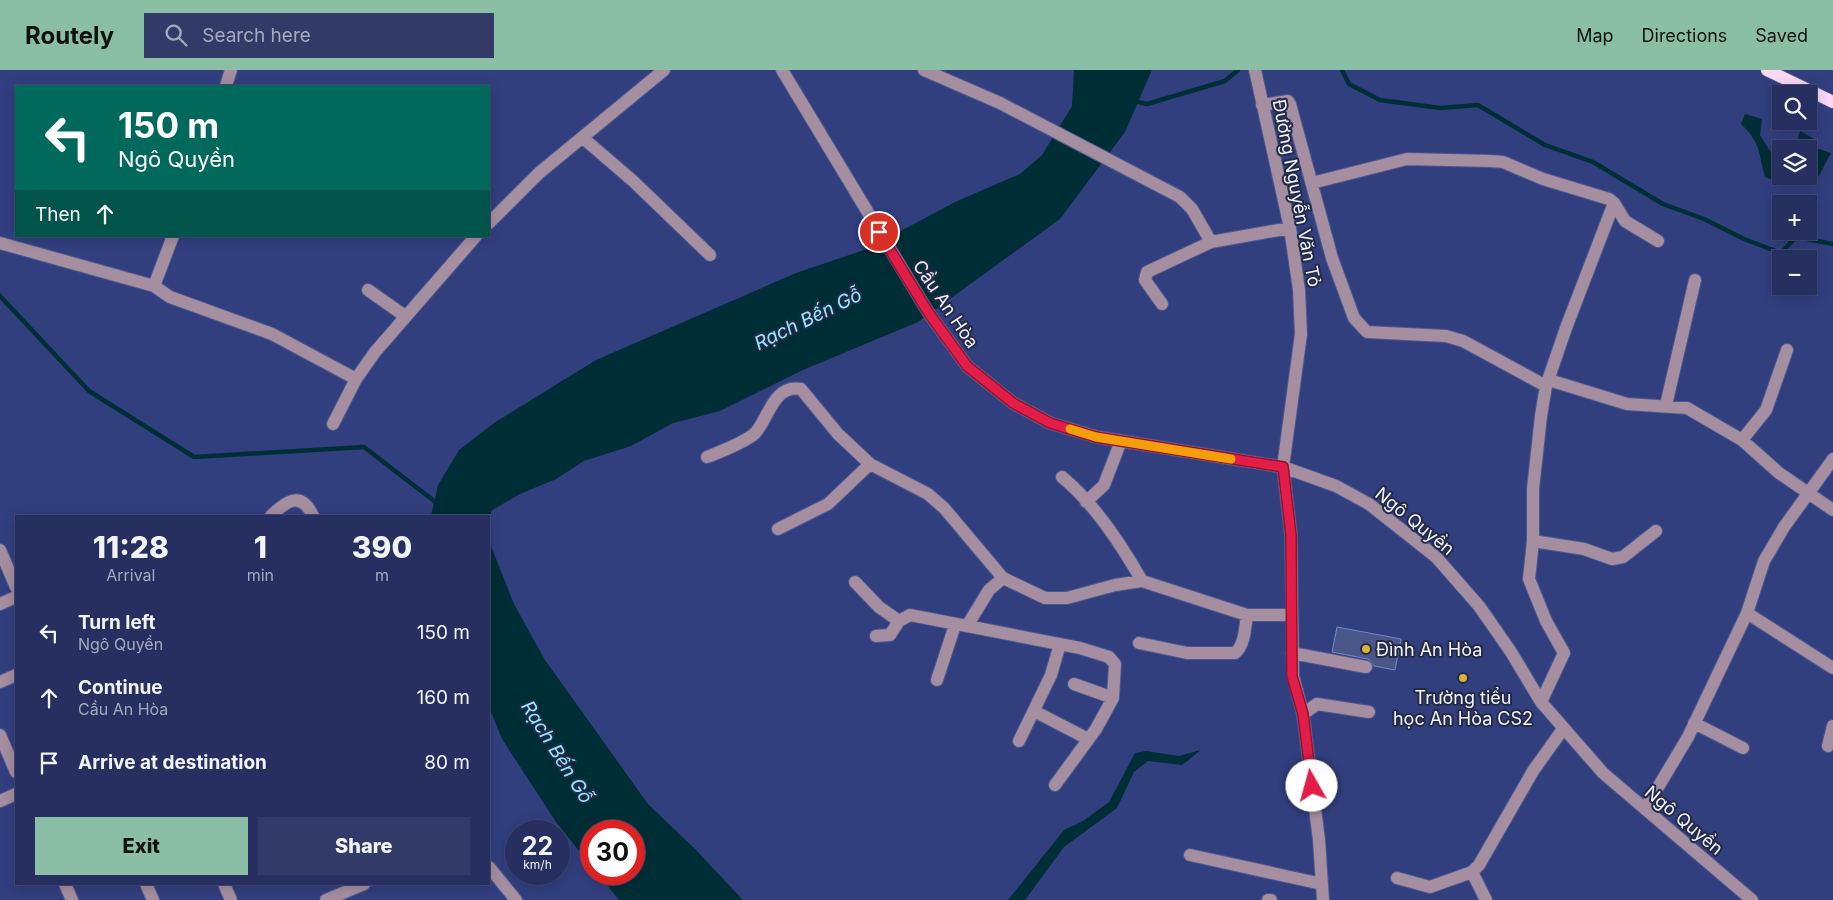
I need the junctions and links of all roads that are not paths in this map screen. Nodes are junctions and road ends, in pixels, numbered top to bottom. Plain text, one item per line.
1 (231, 70) edge
2 (664, 70) edge
3 (782, 70) edge
4 (924, 70) edge
5 (1767, 70) edge
6 (1255, 72) edge
7 (226, 85) edge
8 (1833, 102) edge
9 (1262, 105) junction
10 (583, 138) junction
11 (1312, 183) junction
12 (1614, 203) junction
13 (490, 222) edge
14 (1290, 228) junction
15 (173, 237) edge
16 (475, 237) edge
17 (1658, 241) dead end
18 (1211, 242) junction
19 (0, 243) edge
20 (710, 255) dead end
21 (1695, 280) dead end
22 (154, 286) junction
23 (368, 290) dead end
24 (1162, 304) dead end
25 (405, 316) junction
26 (1787, 350) dead end
27 (967, 366) joint
28 (356, 379) junction
29 (1548, 383) junction
30 (1666, 405) junction
31 (333, 424) dead end
32 (1742, 440) junction
33 (1121, 441) junction
34 (707, 458) dead end
35 (1833, 459) edge
36 (870, 464) junction
37 (1283, 467) junction
38 (1062, 477) dead end
39 (1808, 494) junction
40 (1086, 502) junction
41 (1833, 510) edge
42 (272, 515) edge
43 (312, 515) edge
44 (778, 529) dead end
45 (1656, 531) dead end
46 (1533, 542) junction
47 (0, 550) edge
48 (5, 573) edge
49 (1003, 578) junction
50 (1142, 581) junction
51 (855, 582) dead end
52 (15, 586) edge
53 (15, 597) edge
54 (0, 604) edge
55 (1747, 613) junction
56 (1247, 615) junction
57 (1291, 615) junction
58 (898, 621) junction
59 (961, 625) junction
60 (876, 636) dead end
61 (1139, 643) dead end
62 (1060, 644) junction
63 (1292, 653) junction
64 (1366, 667) dead end
65 (1833, 668) edge
66 (15, 675) edge
67 (937, 680) dead end
68 (0, 682) edge
69 (1074, 684) dead end
70 (1113, 698) junction
71 (1542, 702) junction
72 (1034, 711) junction
73 (1369, 712) dead end
74 (1303, 714) junction
75 (1694, 723) junction
76 (1833, 726) edge
77 (1563, 729) junction
78 (0, 735) edge
79 (1088, 739) junction
80 (1019, 741) dead end
81 (1828, 746) dead end
82 (1743, 748) dead end
83 (15, 770) edge
84 (1055, 785) dead end
85 (15, 794) edge
86 (0, 801) edge
87 (1645, 809) junction
88 (1190, 855) dead end
89 (490, 868) edge
90 (1472, 872) junction
91 (1397, 878) dead end
92 (1322, 884) junction
93 (65, 885) edge
94 (146, 885) edge
95 (224, 885) edge
96 (362, 885) edge
97 (72, 900) edge
98 (153, 900) edge
99 (231, 900) edge
100 (326, 900) edge
101 (516, 900) edge
102 (1323, 900) edge
103 (1486, 900) edge
104 (1752, 900) edge

1 - 7 street
2 - 10 street
3 - 27 street, Cầu An Hòa
4 - 18 street
5 - 8 main road
6 - 9 street, Đường Nguyễn Văn Tỏ
9 - 11 street
9 - 14 street, Đường Nguyễn Văn Tỏ
10 - 13 street
10 - 20 street
11 - 12 street
11 - 29 street
12 - 17 street
12 - 29 street
14 - 18 street
14 - 37 street, Đường Nguyễn Văn Tỏ
15 - 22 street
16 - 25 street
18 - 24 street
19 - 22 street
21 - 30 street
22 - 28 street
23 - 25 street
25 - 28 street
26 - 32 street
27 - 33 street, Ngô Quyền
28 - 31 street
29 - 30 street
29 - 46 street
30 - 32 street
32 - 39 street
33 - 37 street, Ngô Quyền
33 - 40 street
34 - 36 street
35 - 39 street
36 - 44 street
36 - 49 street
37 - 57 street, Đường Nguyễn Văn Tỏ
37 - 71 street, Ngô Quyền
38 - 40 street
39 - 41 street
39 - 55 street
40 - 50 street
42 - 43 street
45 - 46 street
46 - 71 street
47 - 48 street
48 - 52 street
49 - 50 street
49 - 59 street
50 - 56 street
51 - 58 street
53 - 54 street
55 - 65 street
55 - 75 street
56 - 57 street
56 - 61 street
57 - 63 street, Đường Nguyễn Văn Tỏ
58 - 59 street
58 - 60 street
59 - 62 street
59 - 67 street
62 - 70 street
62 - 72 street
63 - 64 street
63 - 74 street, Đường Nguyễn Văn Tỏ
66 - 68 street
69 - 70 street
70 - 79 street
71 - 77 street, Ngô Quyền
72 - 79 street
72 - 80 street
73 - 74 street
74 - 92 street, Đường Nguyễn Văn Tỏ
75 - 82 street
75 - 87 street
76 - 81 street
77 - 87 street, Ngô Quyền
77 - 90 street
78 - 83 street
79 - 84 street
85 - 86 street
87 - 104 street, Ngô Quyền
88 - 92 street
89 - 101 street
90 - 91 street
90 - 103 street
92 - 102 street, Đường Nguyễn Văn Tỏ
93 - 97 street
94 - 98 street
95 - 99 street
96 - 100 street

